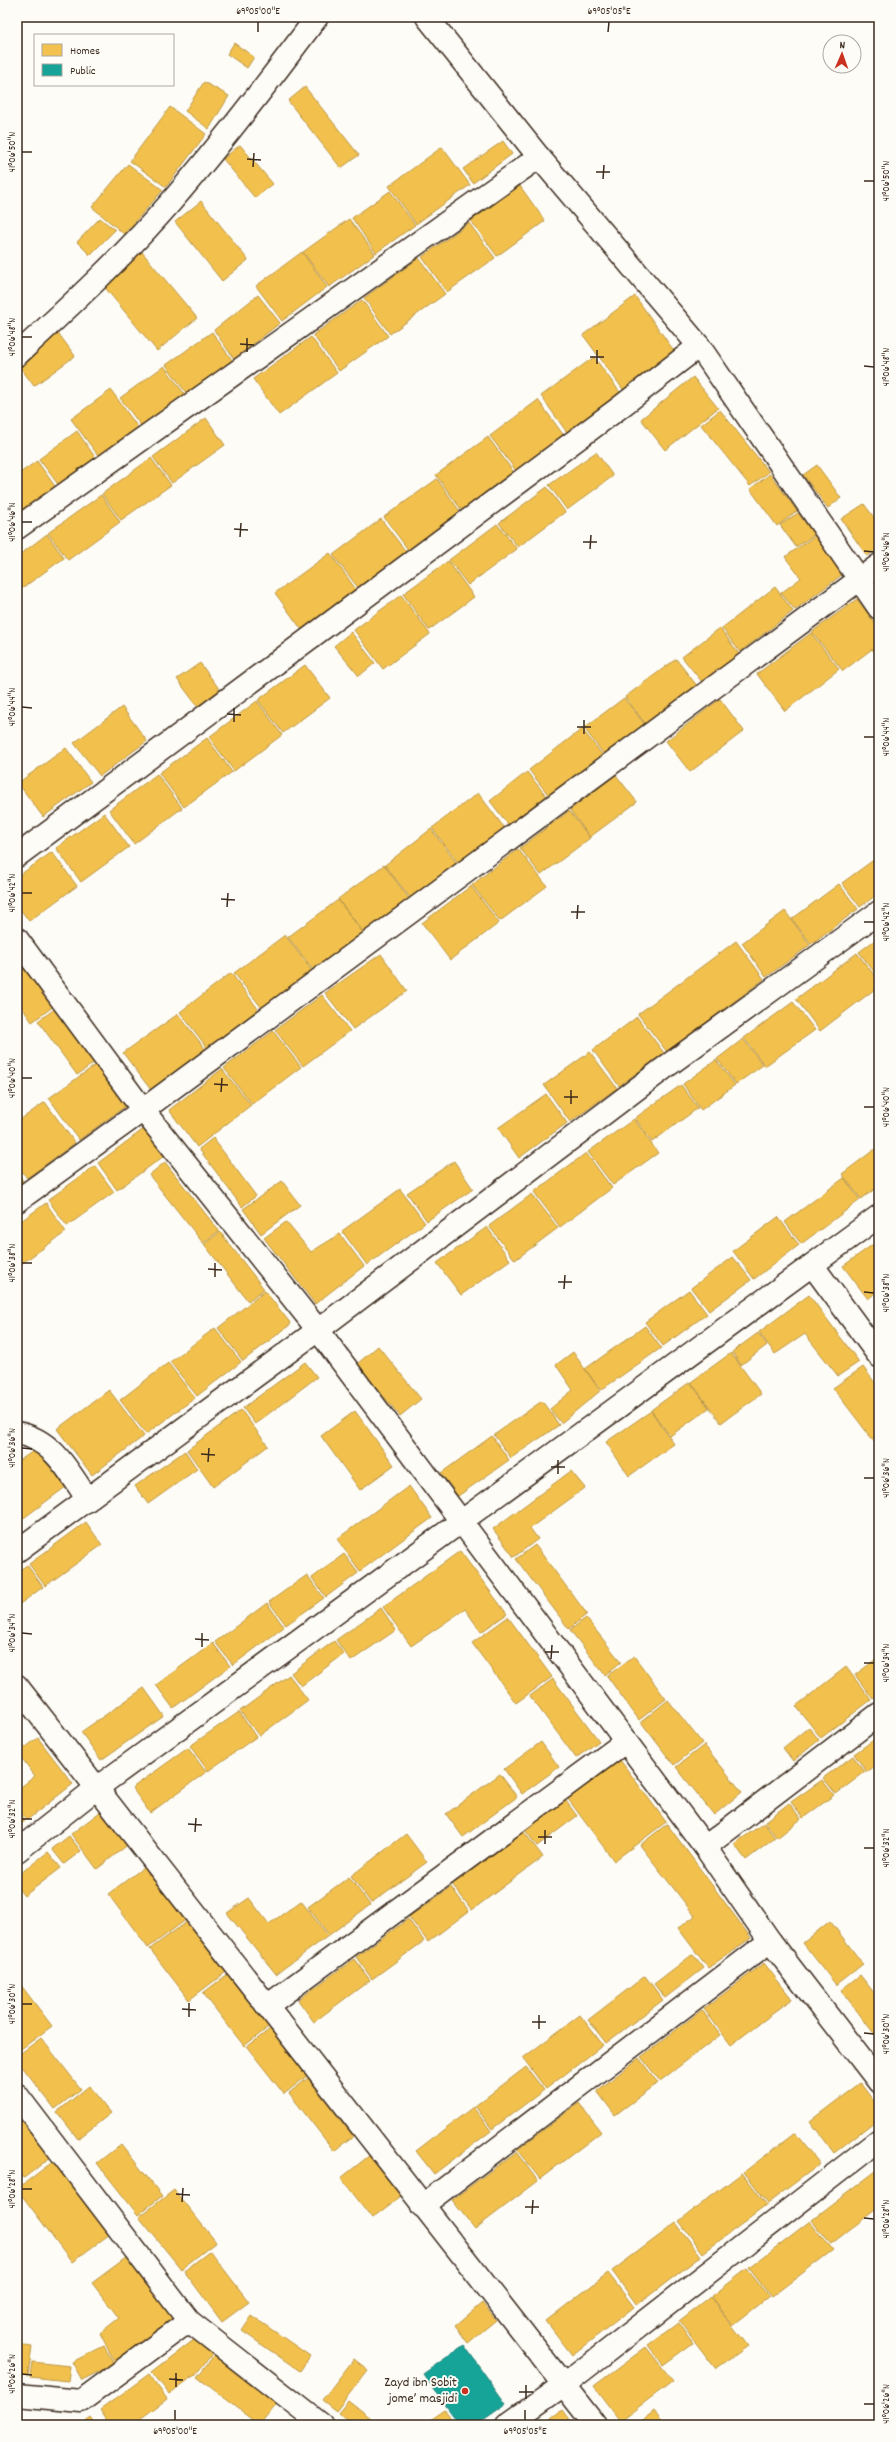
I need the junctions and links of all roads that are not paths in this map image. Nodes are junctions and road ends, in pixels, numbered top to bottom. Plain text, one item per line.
1 (317, 17) edge
2 (428, 17) edge
3 (539, 157) junction
4 (699, 346) junction
5 (17, 355) edge
6 (17, 528) edge
7 (879, 565) edge
8 (858, 580) junction
9 (879, 608) edge
10 (17, 856) edge
11 (879, 912) edge
12 (17, 939) edge
13 (143, 1110) junction
14 (17, 1201) edge
15 (879, 1216) edge
16 (813, 1266) junction
17 (318, 1330) junction
18 (879, 1356) edge
19 (17, 1433) edge
20 (88, 1500) junction
21 (461, 1521) junction
22 (17, 1551) edge
23 (17, 1686) edge
24 (879, 1714) edge
25 (625, 1742) junction
26 (98, 1787) junction
27 (705, 1847) junction
28 (17, 1851) edge
29 (770, 1941) junction
30 (267, 2006) junction
31 (879, 2082) edge
32 (17, 2095) edge
33 (879, 2140) edge
34 (422, 2206) junction
35 (189, 2321) junction
36 (565, 2384) junction
37 (17, 2395) edge
38 (322, 2425) edge
39 (507, 2425) edge
40 (595, 2425) edge

1 - 5 street
2 - 3 street
3 - 4 street
3 - 6 street
4 - 8 street
4 - 10 street
7 - 8 street
8 - 9 street
8 - 13 street
11 - 17 street
12 - 13 street
13 - 14 street
13 - 17 street
15 - 16 street
16 - 18 street
16 - 21 street
17 - 20 street
17 - 21 street
19 - 20 street
20 - 22 street
21 - 25 street
21 - 26 street
23 - 26 street
24 - 27 street
25 - 27 street
25 - 30 street
26 - 28 street
26 - 30 street
27 - 29 street
29 - 31 street
29 - 34 street
30 - 34 street
32 - 35 street
33 - 36 street
34 - 36 street
35 - 37 street
35 - 38 street
36 - 39 street
36 - 40 street

